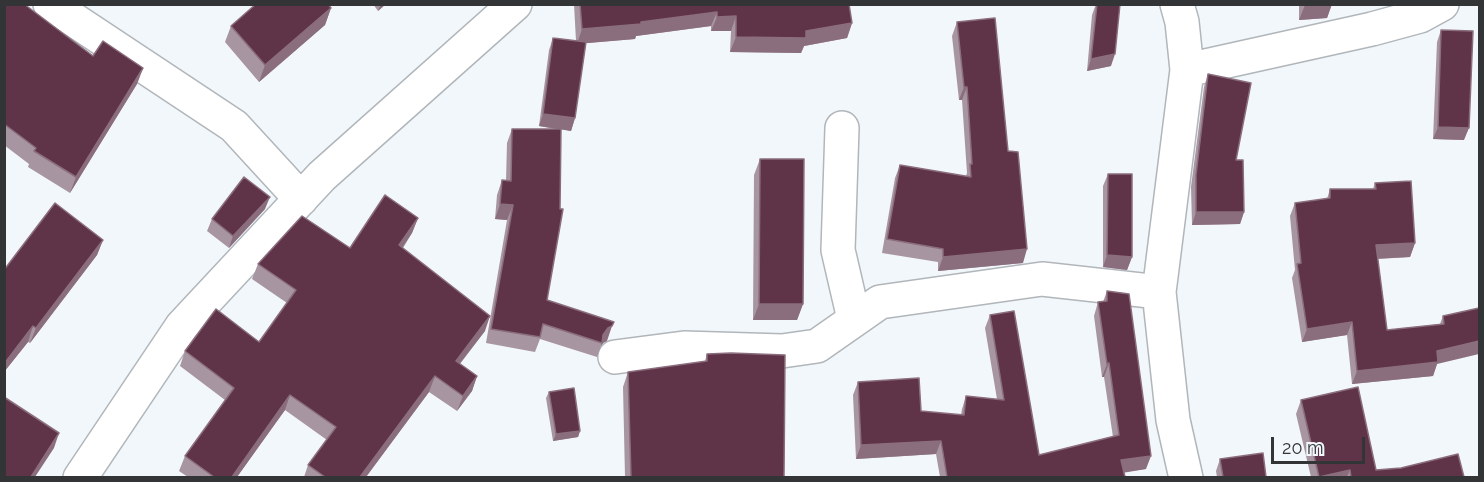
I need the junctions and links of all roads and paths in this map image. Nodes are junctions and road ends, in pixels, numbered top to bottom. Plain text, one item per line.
1 (50, 4) edge
2 (515, 4) edge
3 (1177, 4) edge
4 (1442, 4) edge
5 (1187, 70) junction
6 (842, 128) dead end
7 (301, 199) junction
8 (1159, 292) junction
9 (854, 319) junction
10 (615, 357) dead end
11 (80, 477) edge
12 (1186, 477) edge

1 - 7 street
2 - 7 street
3 - 5 street
4 - 5 street
5 - 8 street
6 - 9 street
7 - 11 street
8 - 9 street
8 - 12 street
9 - 10 street

